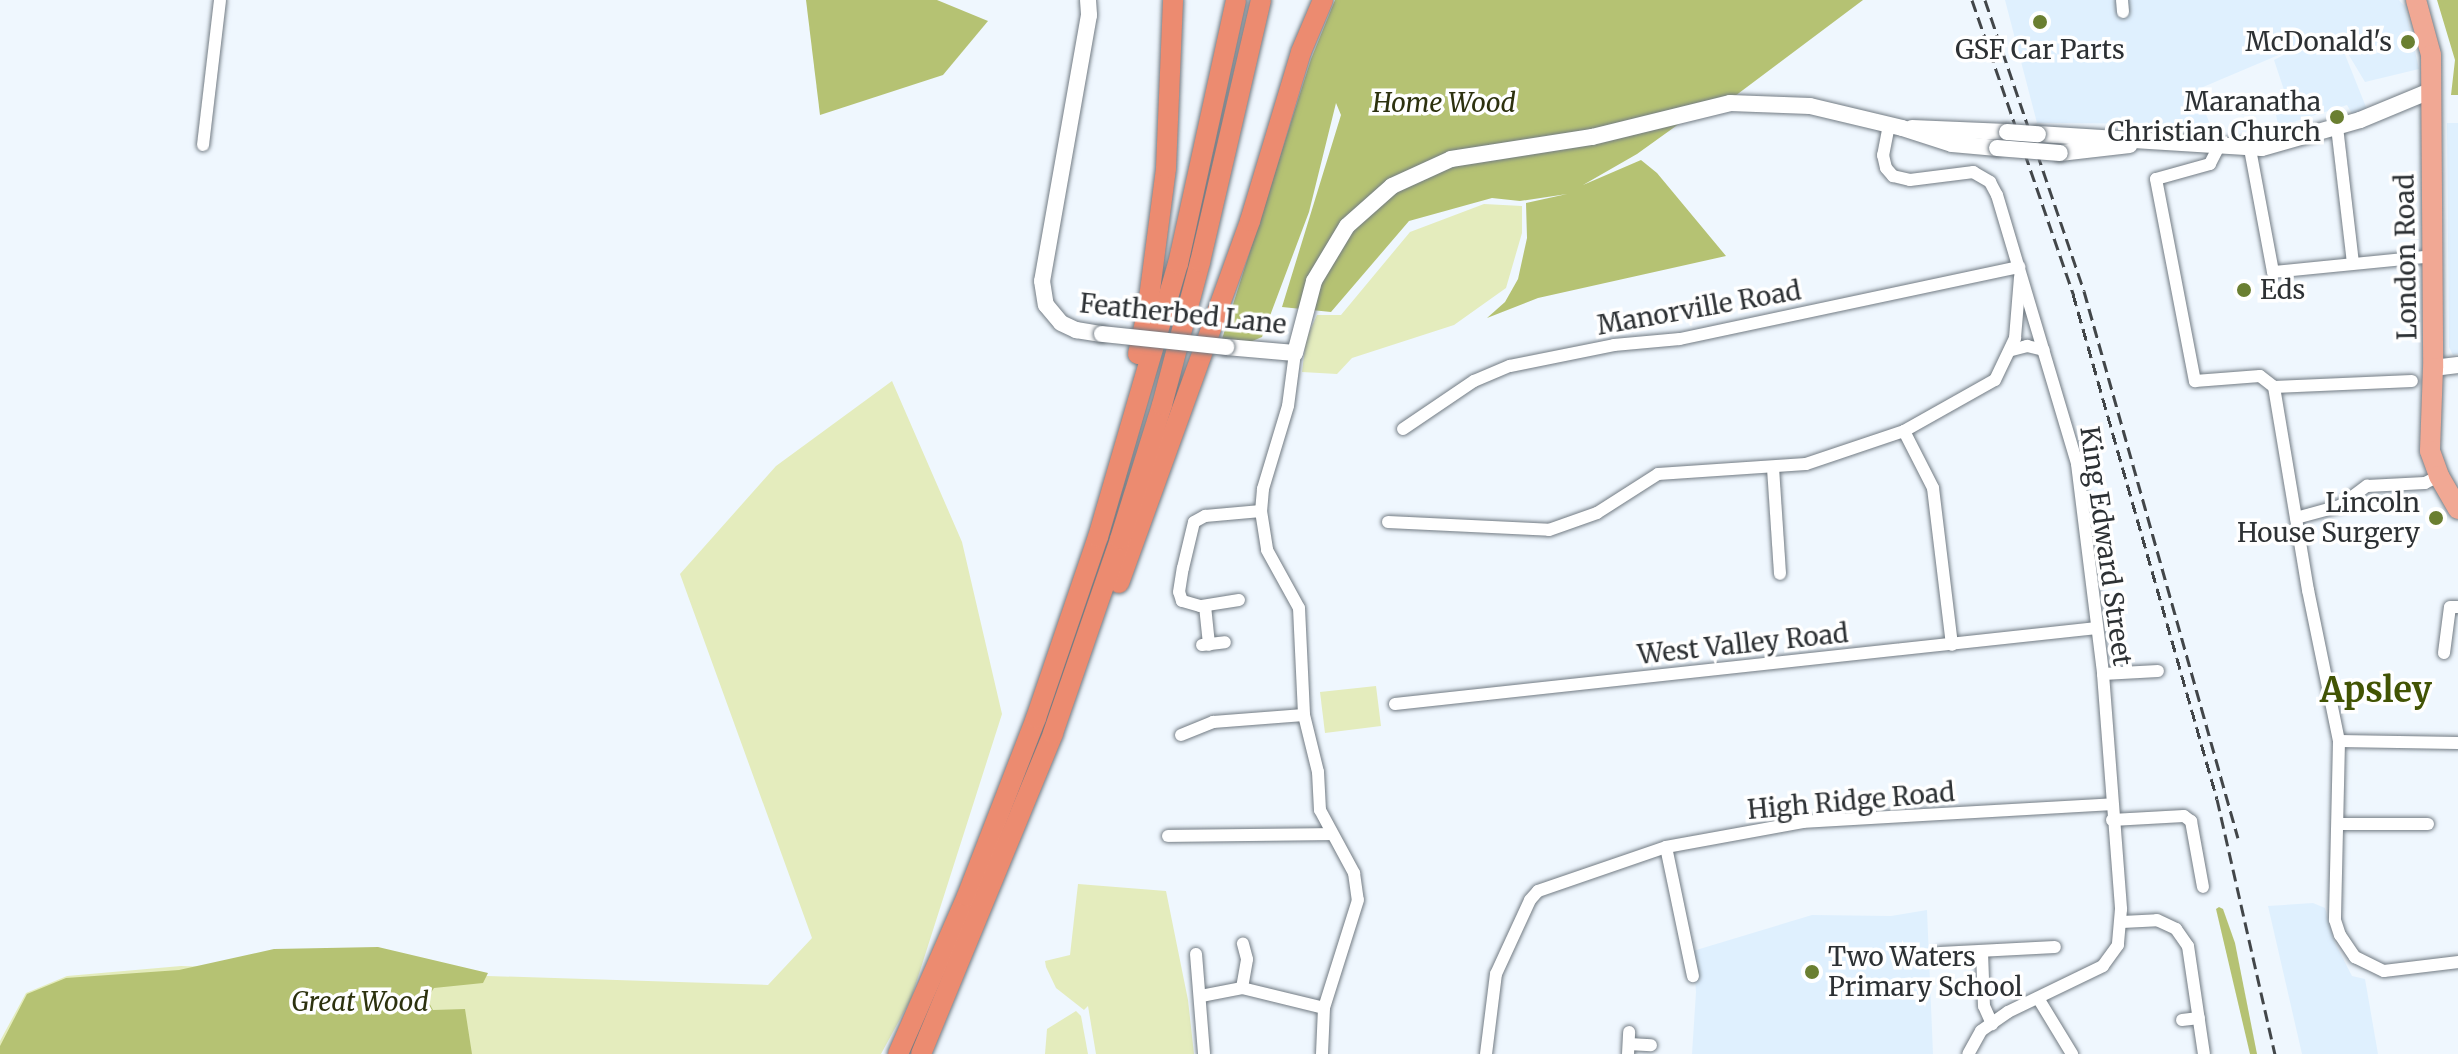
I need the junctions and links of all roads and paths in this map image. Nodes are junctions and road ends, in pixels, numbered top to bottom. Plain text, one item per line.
1 (220, 0) edge
2 (1088, 0) edge
3 (1173, 0) edge
4 (1236, 0) edge
5 (1261, 0) edge
6 (1323, 0) edge
7 (2416, 0) edge
8 (2430, 91) junction
9 (1896, 126) junction
10 (2337, 127) junction
11 (2144, 143) junction
12 (203, 145) dead end
13 (2218, 148) junction
14 (2250, 149) junction
15 (2433, 256) junction
16 (2353, 263) junction
17 (2020, 269) junction
18 (2012, 350) junction
19 (2044, 350) junction
20 (1295, 353) junction
21 (2458, 365) edge
22 (2433, 368) junction
23 (2412, 381) dead end
24 (2274, 387) junction
25 (1403, 429) dead end
26 (1904, 431) junction
27 (1126, 437) junction
28 (1773, 468) junction
29 (2439, 476) junction
30 (2458, 509) edge
31 (1261, 511) junction
32 (2296, 518) junction
33 (1388, 522) dead end
34 (1780, 574) dead end
35 (1239, 600) dead end
36 (1205, 606) junction
37 (2458, 607) edge
38 (2097, 628) junction
39 (1225, 642) dead end
40 (1952, 645) junction
41 (2444, 653) dead end
42 (2158, 671) dead end
43 (2103, 674) junction
44 (1395, 704) dead end
45 (1304, 715) junction
46 (1053, 733) junction
47 (1181, 735) dead end
48 (2339, 741) junction
49 (2458, 743) edge
50 (2111, 804) junction
51 (2112, 820) junction
52 (2338, 824) junction
53 (2428, 824) dead end
54 (1331, 834) junction
55 (1168, 836) dead end
56 (1666, 847) junction
57 (2203, 887) dead end
58 (2122, 922) junction
59 (1243, 944) dead end
60 (2055, 947) dead end
61 (1982, 952) junction
62 (1940, 953) dead end
63 (1196, 954) dead end
64 (2458, 962) edge
65 (1693, 976) dead end
66 (1242, 988) junction
67 (1201, 996) junction
68 (2038, 998) junction
69 (1324, 1008) junction
70 (2199, 1018) junction
71 (2182, 1020) dead end
72 (1992, 1024) junction
73 (1629, 1043) edge
74 (1651, 1045) dead end
75 (898, 1054) edge
76 (921, 1054) edge
77 (1204, 1054) edge
78 (1322, 1054) edge
79 (1486, 1054) edge
80 (1968, 1054) edge
81 (2072, 1054) edge
82 (2204, 1054) edge

1 - 12 street
2 - 20 street, Featherbed Lane, bridge
3 - 27 highway
4 - 27 highway
5 - 46 highway
6 - 46 highway
7 - 8 main road, London Road
8 - 10 street, Featherbed Lane
8 - 15 main road, London Road
9 - 11 street, Featherbed Lane, bridge
9 - 11 street, Featherbed Lane, bridge
9 - 17 street, King Edward Street
9 - 20 street, Featherbed Lane
10 - 14 street, Featherbed Lane
10 - 16 street
11 - 13 street, Featherbed Lane
13 - 14 street, Featherbed Lane
13 - 24 street
14 - 16 street
15 - 16 street
15 - 22 main road, London Road
17 - 18 street
17 - 19 street, King Edward Street
17 - 25 street, Manorville Road
18 - 19 street
18 - 26 street
19 - 38 street, King Edward Street
20 - 31 street
21 - 22 street
22 - 29 main road, London Road
23 - 24 street
24 - 32 street
26 - 28 street
26 - 40 street
27 - 75 highway
28 - 33 street
28 - 34 street
29 - 30 main road, London Road
29 - 32 street
31 - 36 street
31 - 45 street
32 - 48 street
35 - 36 street
36 - 39 street
37 - 41 street
38 - 40 street, West Valley Road
38 - 43 street, King Edward Street
40 - 44 street, West Valley Road
42 - 43 street
43 - 50 street, King Edward Street
45 - 47 street
45 - 54 street
46 - 76 highway
48 - 49 street
48 - 52 street
50 - 51 street, King Edward Street
50 - 56 street, High Ridge Road
51 - 57 street
51 - 58 street, King Edward Street
52 - 53 street
52 - 64 street
54 - 55 street
54 - 69 street
56 - 65 street
56 - 79 street, High Ridge Road
58 - 68 street
58 - 70 street
59 - 66 street
60 - 61 street
61 - 62 street
61 - 72 street
63 - 67 street
66 - 67 street
66 - 69 street
67 - 77 street
68 - 72 street
68 - 81 street
69 - 78 street
70 - 71 street
70 - 82 street
72 - 80 street
73 - 74 street

